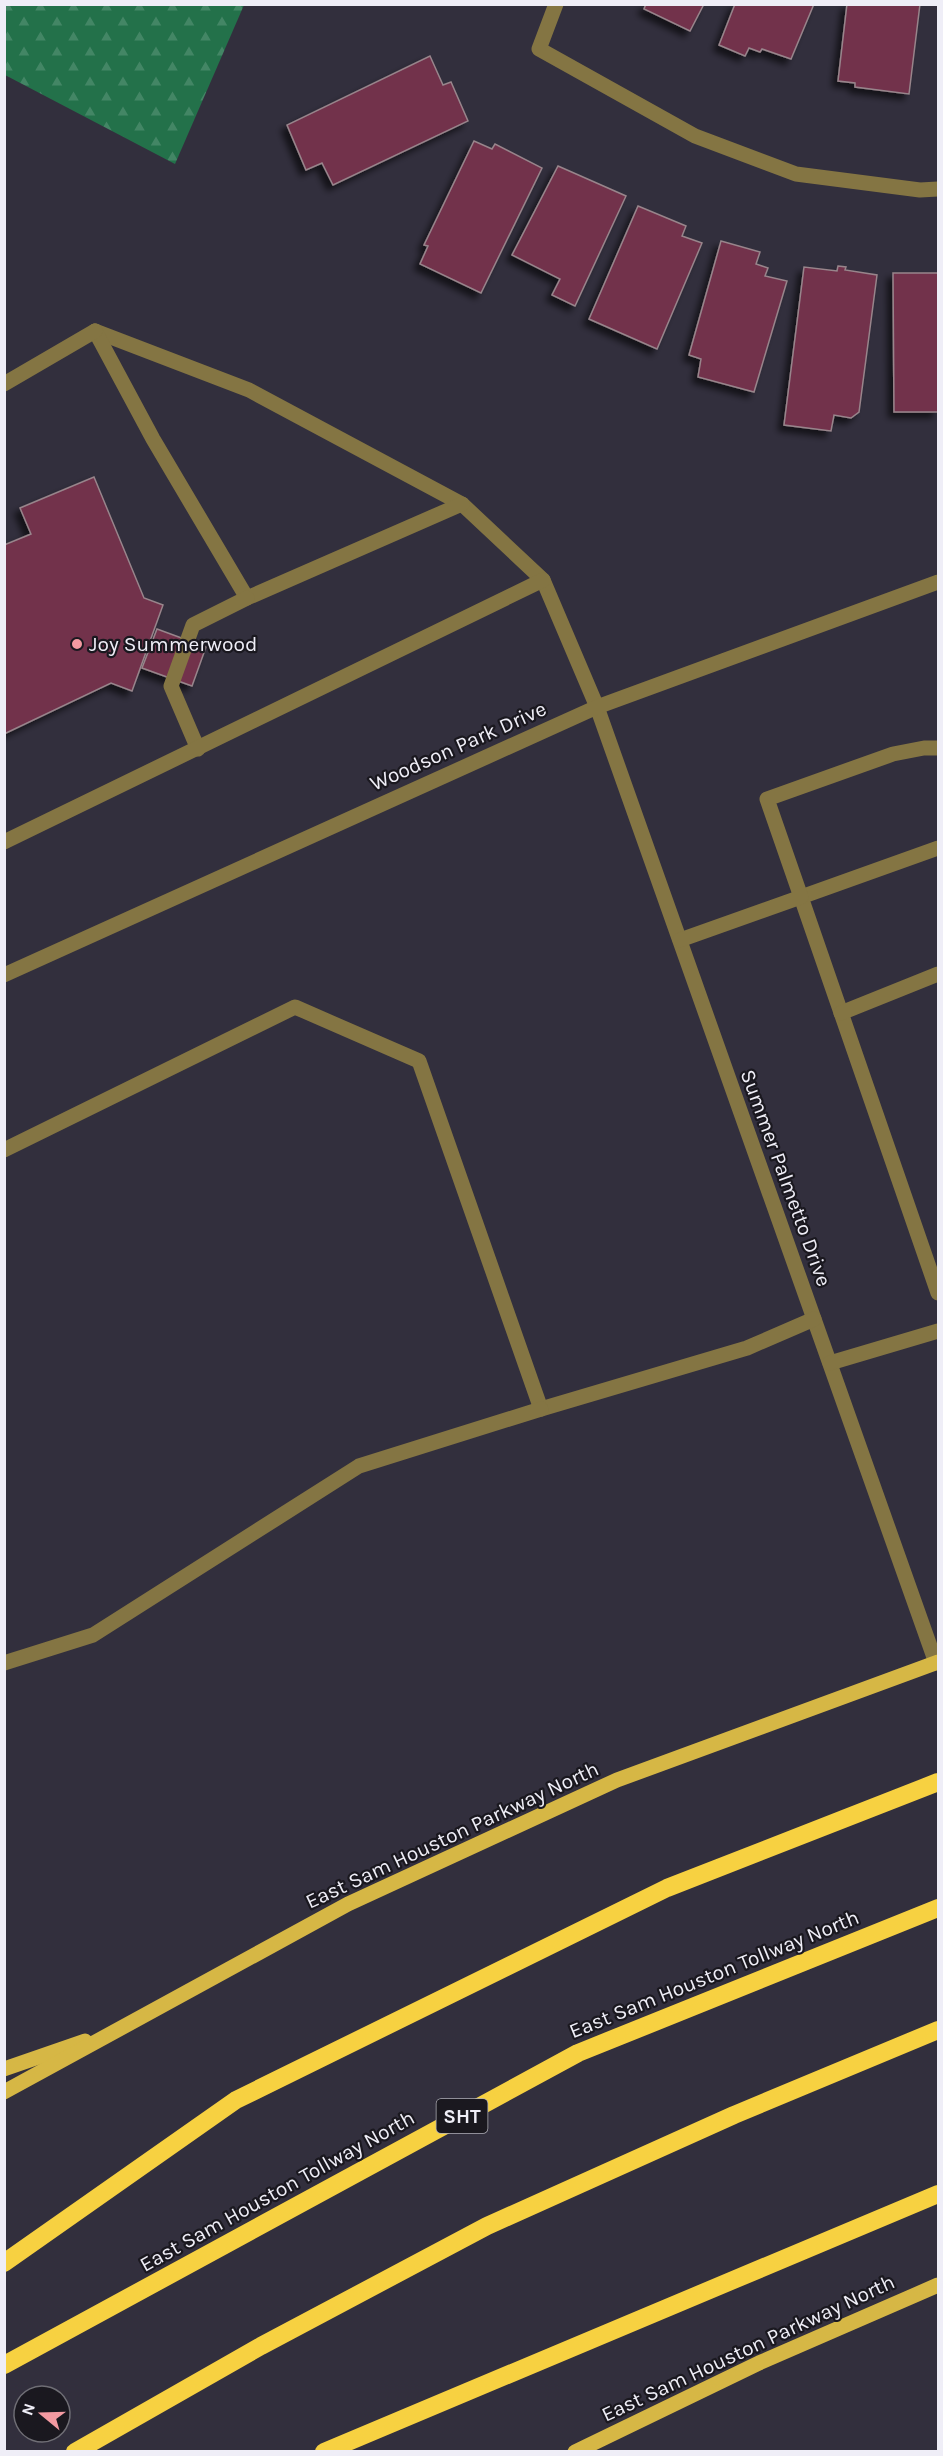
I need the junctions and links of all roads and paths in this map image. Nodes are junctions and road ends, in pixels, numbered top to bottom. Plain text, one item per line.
1 (556, 4) edge
2 (939, 189) edge
3 (95, 331) junction
4 (4, 384) edge
5 (462, 504) junction
6 (543, 580) junction
7 (939, 582) edge
8 (247, 598) junction
9 (597, 707) junction
10 (939, 748) edge
11 (198, 749) junction
12 (4, 842) edge
13 (939, 848) edge
14 (801, 897) junction
15 (680, 940) junction
16 (939, 974) edge
17 (4, 975) edge
18 (841, 1012) junction
19 (4, 1149) edge
20 (939, 1293) edge
21 (814, 1319) junction
22 (939, 1331) edge
23 (830, 1363) junction
24 (541, 1408) junction
25 (4, 1663) edge
26 (937, 1663) edge
27 (939, 1782) edge
28 (939, 1908) edge
29 (130, 2025) junction
30 (939, 2030) edge
31 (4, 2069) edge
32 (4, 2092) edge
33 (939, 2194) edge
34 (4, 2263) edge
35 (939, 2285) edge
36 (4, 2365) edge
37 (75, 2451) edge
38 (324, 2451) edge
39 (575, 2451) edge

1 - 2 street
3 - 4 street
3 - 5 street
3 - 8 street
5 - 6 street
5 - 8 street
6 - 9 street, Summer Palmetto Drive
6 - 11 street
7 - 9 street, Woodson Park Drive
8 - 11 street
9 - 15 street, Summer Palmetto Drive
9 - 17 street, Woodson Park Drive
10 - 14 street
11 - 12 street
13 - 14 street
14 - 15 street
14 - 18 street
15 - 21 street, Summer Palmetto Drive
16 - 18 street
18 - 20 street
19 - 24 street
21 - 23 street, Summer Palmetto Drive
21 - 24 street
22 - 23 street
23 - 26 street, Summer Palmetto Drive
24 - 25 street
26 - 29 main road, East Sam Houston Parkway North
27 - 34 highway
28 - 36 highway, East Sam Houston Tollway North / SHT
29 - 31 main road
29 - 32 main road, East Sam Houston Parkway North
30 - 37 highway
33 - 38 highway
35 - 39 main road, East Sam Houston Parkway North

